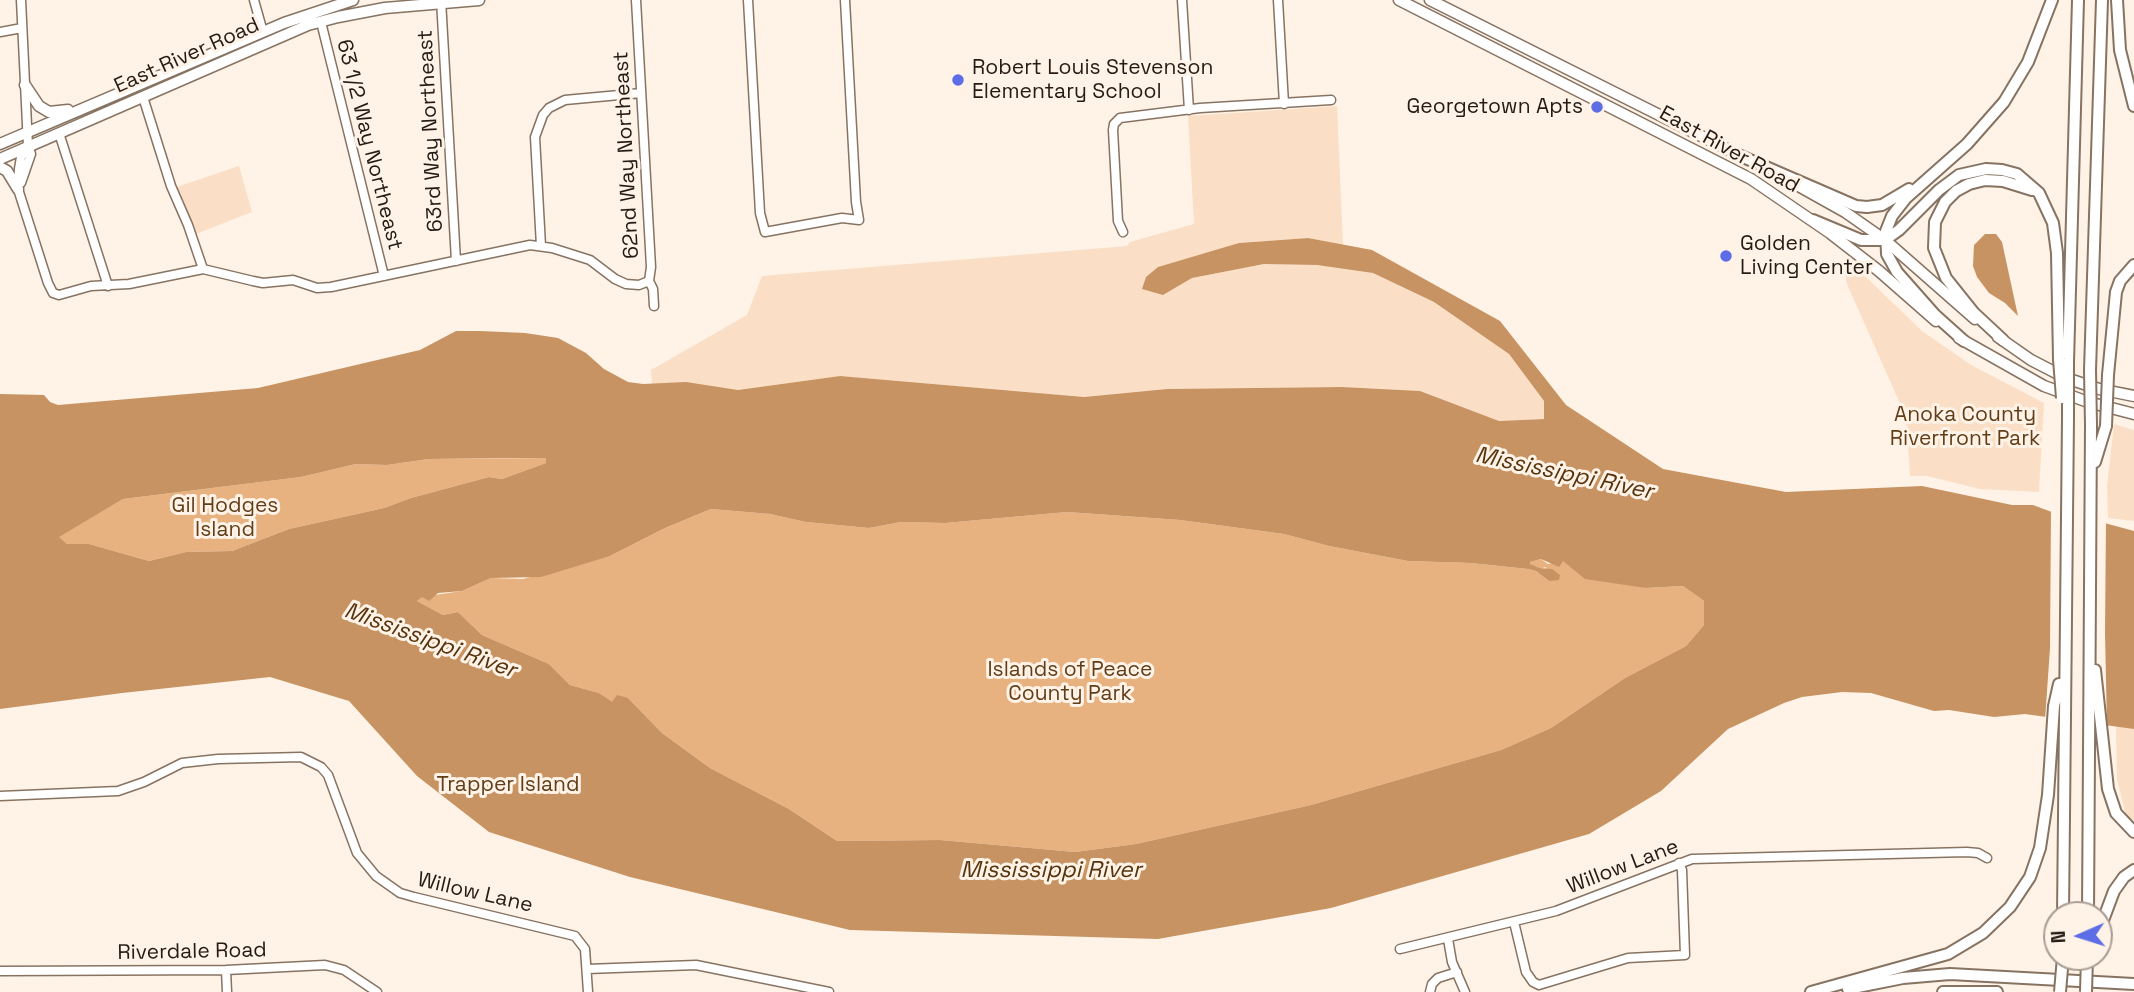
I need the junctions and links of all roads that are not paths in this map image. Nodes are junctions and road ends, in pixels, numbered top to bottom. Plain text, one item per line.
1 (21, 0) edge
2 (254, 0) edge
3 (352, 0) edge
4 (479, 0) edge
5 (636, 0) edge
6 (748, 0) edge
7 (845, 0) edge
8 (1182, 0) edge
9 (1278, 0) edge
10 (1399, 0) edge
11 (1430, 0) edge
12 (2052, 0) edge
13 (2078, 0) edge
14 (2102, 0) edge
15 (2116, 0) edge
16 (441, 1) edge
17 (321, 22) junction
18 (22, 29) junction
19 (0, 32) edge
20 (263, 32) junction
21 (25, 85) junction
22 (641, 93) junction
23 (143, 97) junction
24 (1331, 100) dead end
25 (1284, 104) junction
26 (2134, 106) edge
27 (79, 109) junction
28 (1189, 110) junction
29 (28, 131) junction
30 (59, 132) junction
31 (0, 144) edge
32 (28, 146) junction
33 (1736, 154) junction
34 (0, 159) edge
35 (1946, 163) junction
36 (0, 167) edge
37 (19, 189) junction
38 (2046, 204) junction
39 (1813, 220) junction
40 (1123, 232) dead end
41 (1885, 240) junction
42 (541, 246) junction
43 (456, 261) junction
44 (2134, 265) edge
45 (203, 268) junction
46 (384, 276) junction
47 (649, 281) junction
48 (108, 286) junction
49 (654, 306) dead end
50 (2003, 340) junction
51 (1964, 341) junction
52 (2063, 360) junction
53 (2134, 396) edge
54 (2134, 415) edge
55 (2092, 475) junction
56 (2090, 618) junction
57 (2064, 664) junction
58 (0, 796) edge
59 (2134, 832) edge
60 (1987, 858) dead end
61 (1679, 863) junction
62 (2134, 870) edge
63 (2063, 901) edge
64 (2088, 901) edge
65 (2110, 901) edge
66 (1514, 922) junction
67 (1448, 939) junction
68 (1400, 949) dead end
69 (587, 969) junction
70 (226, 970) junction
71 (0, 971) edge
72 (2062, 971) edge
73 (2087, 971) edge
74 (1457, 972) junction
75 (2134, 978) edge
76 (2035, 979) junction
77 (2134, 984) edge
78 (227, 992) edge
79 (377, 992) edge
80 (588, 992) edge
81 (829, 992) edge
82 (1430, 992) edge
83 (1465, 992) edge
84 (1811, 992) edge
85 (1832, 992) edge
86 (1943, 992) edge
87 (1997, 992) edge
88 (2061, 992) edge
89 (2086, 992) edge

1 - 18 street
2 - 20 street
3 - 20 main road, East River Road
4 - 16 main road, East River Road
5 - 22 street, 62nd Way Northeast
6 - 7 street
8 - 28 street
9 - 25 street
10 - 39 main road, East River Road
11 - 33 main road, East River Road
12 - 35 highway
13 - 52 highway
14 - 55 highway, bridge
15 - 26 highway
16 - 17 main road, East River Road
16 - 43 street, 63rd Way Northeast
17 - 23 main road, East River Road
17 - 46 street, 63 1/2 Way Northeast
18 - 19 street
18 - 21 street
20 - 27 main road, East River Road
21 - 27 main road
21 - 29 street
22 - 42 street
22 - 47 street, 62nd Way Northeast
23 - 30 main road, East River Road
23 - 45 street
24 - 25 street
25 - 28 street
27 - 29 main road, East River Road
28 - 40 street
29 - 31 main road, East River Road
29 - 32 street
30 - 32 main road, East River Road
30 - 48 street
32 - 34 main road, East River Road
32 - 37 street
33 - 35 highway
33 - 41 main road, East River Road
35 - 41 highway
36 - 37 main road
37 - 48 street
38 - 41 highway
38 - 50 highway
38 - 52 highway
39 - 41 highway
39 - 51 main road, East River Road
41 - 50 main road, East River Road
41 - 51 highway
42 - 43 street
42 - 47 street
43 - 46 street
44 - 55 highway, bridge
45 - 46 street
45 - 48 street
47 - 49 street, 62nd Way Northeast
50 - 53 main road, East River Road
51 - 54 main road, East River Road
52 - 57 highway, bridge
55 - 56 highway
56 - 59 highway
56 - 64 highway
57 - 63 highway
57 - 84 highway
58 - 69 street, Willow Lane
60 - 61 street, Willow Lane
61 - 66 street, Willow Lane
61 - 66 street
62 - 65 highway
66 - 67 street, Willow Lane
67 - 68 street, Willow Lane
67 - 74 street
69 - 80 street, Willow Lane
69 - 81 street
70 - 71 street, Riverdale Road
70 - 78 street
70 - 79 street, Riverdale Road
72 - 88 highway, bridge
73 - 89 highway, bridge
74 - 82 street
74 - 83 street
75 - 76 highway
76 - 77 highway
76 - 85 highway
86 - 87 highway

